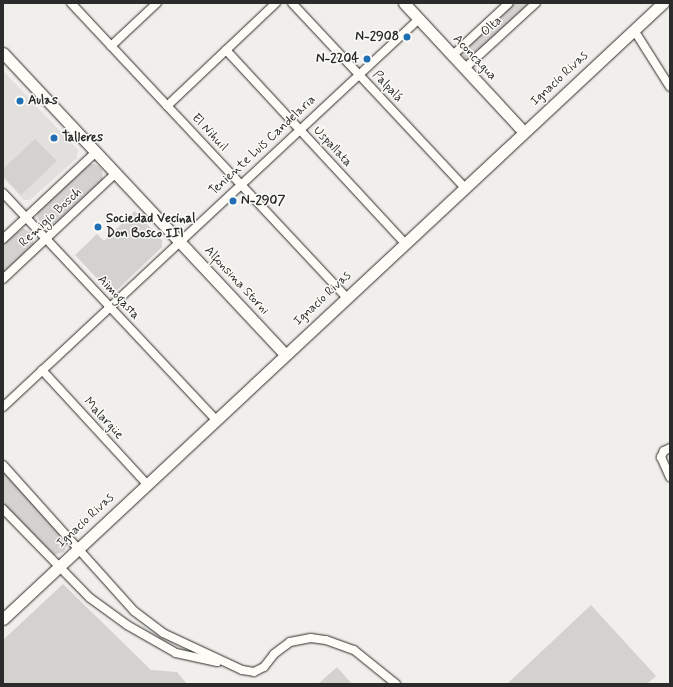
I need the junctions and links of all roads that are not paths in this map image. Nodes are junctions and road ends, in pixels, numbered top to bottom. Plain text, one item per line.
1 (71, 3) edge
2 (157, 3) edge
3 (276, 3) edge
4 (292, 3) edge
5 (404, 3) edge
6 (509, 3) edge
7 (536, 3) edge
8 (663, 3) edge
9 (419, 19) junction
10 (634, 30) junction
11 (111, 46) junction
12 (226, 50) junction
13 (3, 53) edge
14 (453, 56) junction
15 (465, 68) junction
16 (359, 74) junction
17 (670, 87) edge
18 (167, 106) junction
19 (299, 129) junction
20 (524, 132) junction
21 (96, 152) junction
22 (116, 174) junction
23 (240, 184) junction
24 (464, 187) junction
25 (3, 193) edge
26 (26, 218) junction
27 (3, 239) edge
28 (46, 239) junction
29 (179, 241) junction
30 (405, 243) junction
31 (3, 279) edge
32 (346, 297) junction
33 (110, 307) junction
34 (285, 354) junction
35 (42, 370) junction
36 (3, 407) edge
37 (215, 419) junction
38 (670, 448) edge
39 (3, 465) edge
40 (670, 477) edge
41 (146, 484) junction
42 (3, 509) edge
43 (79, 547) junction
44 (58, 567) junction
45 (3, 618) edge
46 (228, 664) junction
47 (396, 684) edge

1 - 11 street, El Nihuil
2 - 11 street
3 - 12 street
4 - 16 street, Palpalá
5 - 9 main road, Aconcagua
6 - 14 street, Olta
7 - 15 street, Olta
8 - 10 main road, Ignacio Rivas
9 - 14 main road, Aconcagua
9 - 16 street, Teniente Luis Candelaria
10 - 17 street
10 - 20 main road, Ignacio Rivas
11 - 18 street, El Nihuil
12 - 18 street
12 - 19 street, Uspallata
13 - 21 main road, Alfonsina Storni
14 - 15 main road, Aconcagua
15 - 20 main road, Aconcagua
16 - 19 street, Teniente Luis Candelaria
16 - 24 street, Palpalá
18 - 23 street, El Nihuil
19 - 23 street, Teniente Luis Candelaria
19 - 30 street, Uspallata
20 - 24 main road, Ignacio Rivas
21 - 22 main road, Alfonsina Storni
21 - 26 street, Remigio Bosch
22 - 28 street, Remigio Bosch
22 - 29 main road, Alfonsina Storni
23 - 29 street, Teniente Luis Candelaria
23 - 32 street, El Nihuil
24 - 30 main road, Ignacio Rivas
25 - 26 street, Aimogasta
26 - 27 street, Remigio Bosch
26 - 28 street, Aimogasta
28 - 31 street, Remigio Bosch
28 - 33 street, Aimogasta
29 - 33 street, Teniente Luis Candelaria
29 - 34 main road, Alfonsina Storni
30 - 32 main road, Ignacio Rivas
32 - 34 main road, Ignacio Rivas
33 - 35 street, Teniente Luis Candelaria
33 - 37 street, Aimogasta
34 - 37 main road, Ignacio Rivas
35 - 36 street, Teniente Luis Candelaria
35 - 41 street, Malargüe
37 - 41 main road, Ignacio Rivas
38 - 40 street
39 - 43 street
41 - 43 main road, Ignacio Rivas
42 - 44 street
43 - 44 main road, Ignacio Rivas
43 - 46 street
44 - 45 main road, Ignacio Rivas
44 - 46 street
46 - 47 street

